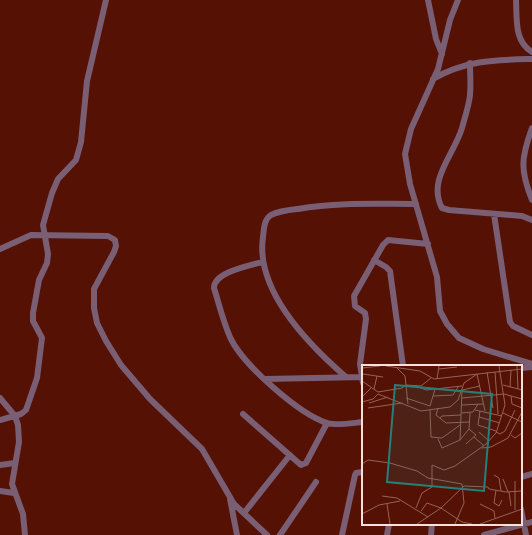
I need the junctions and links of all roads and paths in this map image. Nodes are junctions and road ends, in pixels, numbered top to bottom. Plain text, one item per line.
1 (106, 0) edge
2 (428, 0) edge
3 (458, 0) edge
4 (516, 0) edge
5 (532, 52) edge
6 (442, 55) junction
7 (532, 59) edge
8 (470, 64) junction
9 (433, 79) junction
10 (532, 128) edge
11 (532, 200) edge
12 (416, 204) junction
13 (494, 214) junction
14 (532, 220) edge
15 (44, 236) junction
16 (428, 244) junction
17 (0, 249) edge
18 (374, 260) junction
19 (262, 262) junction
20 (532, 335) edge
21 (403, 365) edge
22 (532, 366) edge
23 (522, 368) edge
24 (362, 374) edge
25 (346, 377) junction
26 (265, 379) junction
27 (362, 379) edge
28 (0, 398) edge
29 (243, 414) dead end
30 (15, 416) junction
31 (0, 420) edge
32 (362, 422) edge
33 (327, 423) junction
34 (290, 455) junction
35 (15, 463) junction
36 (0, 465) edge
37 (362, 472) edge
38 (532, 474) edge
39 (522, 477) edge
40 (316, 482) dead end
41 (0, 491) edge
42 (14, 493) junction
43 (229, 495) junction
44 (244, 513) junction
45 (522, 514) edge
46 (532, 522) edge
47 (524, 524) junction
48 (390, 525) edge
49 (432, 525) edge
50 (520, 525) edge
51 (25, 535) edge
52 (237, 535) edge
53 (267, 535) edge
54 (280, 535) edge
55 (342, 535) edge
56 (388, 535) edge
57 (431, 535) edge
58 (484, 535) edge
59 (526, 535) edge

1 - 15 street
2 - 6 street
3 - 6 street
4 - 5 street
6 - 9 street
7 - 8 street
8 - 9 street
8 - 13 street
9 - 12 street
10 - 11 street
12 - 16 street
12 - 19 street
13 - 14 street
13 - 20 street
15 - 17 street
15 - 30 street
15 - 43 street
16 - 18 street
16 - 22 street
18 - 21 street
18 - 24 street
19 - 25 street
19 - 26 street
22 - 23 street
25 - 26 street
25 - 27 street
26 - 33 street
28 - 30 street
29 - 34 street
30 - 31 street
30 - 35 street
32 - 33 street
33 - 34 street
34 - 44 street
35 - 36 street
35 - 42 street
37 - 55 street
38 - 39 street
40 - 54 street
41 - 42 street
42 - 51 street
43 - 44 street
43 - 52 street
44 - 53 street
45 - 47 street
46 - 47 street
47 - 59 street
48 - 56 street
49 - 57 street
50 - 58 street

